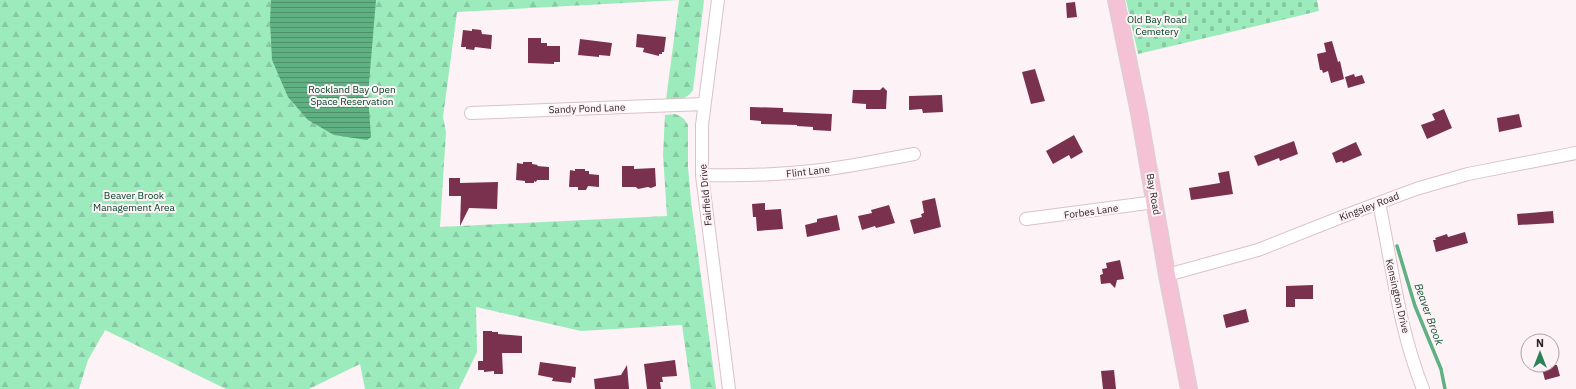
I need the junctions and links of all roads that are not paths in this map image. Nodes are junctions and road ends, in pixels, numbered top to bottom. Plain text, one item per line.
1 (718, 0) edge
2 (1116, 0) edge
3 (704, 104) junction
4 (471, 113) dead end
5 (1576, 153) edge
6 (914, 154) dead end
7 (702, 175) junction
8 (1155, 202) junction
9 (1379, 202) junction
10 (1026, 220) dead end
11 (1167, 275) junction
12 (729, 389) edge
13 (1190, 389) edge
14 (1423, 389) edge

1 - 3 street, Fairfield Drive
2 - 8 main road, Bay Road
3 - 4 street, Sandy Pond Lane
3 - 7 street, Fairfield Drive
5 - 9 street, Kingsley Road
6 - 7 street, Flint Lane
7 - 12 street, Fairfield Drive
8 - 10 street, Forbes Lane
8 - 11 main road, Bay Road
9 - 11 street, Kingsley Road
9 - 14 street, Kensington Drive
11 - 13 main road, Bay Road

